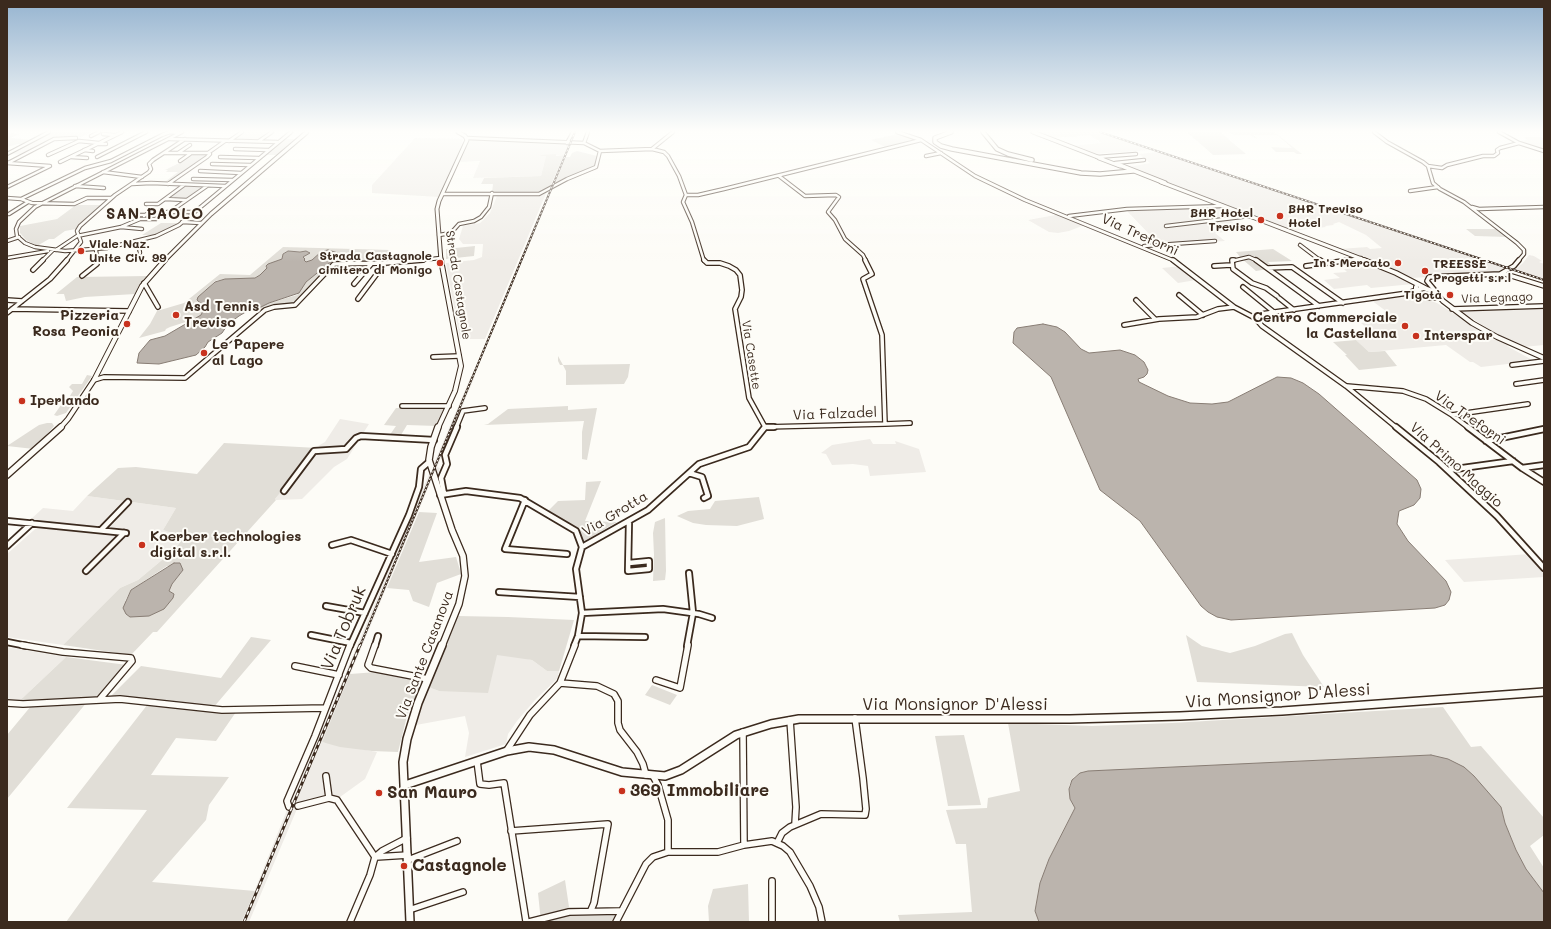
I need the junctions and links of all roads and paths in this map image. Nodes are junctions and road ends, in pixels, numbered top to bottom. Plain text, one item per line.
1 (31, 175) edge
2 (70, 175) edge
3 (96, 175) edge
4 (129, 175) edge
5 (180, 175) edge
6 (238, 175) edge
7 (256, 175) edge
8 (452, 175) edge
9 (576, 175) edge
10 (677, 175) edge
11 (974, 175) edge
12 (1142, 175) edge
13 (1144, 175) edge
14 (1144, 175) edge
15 (1145, 175) edge
16 (1431, 175) edge
17 (779, 176) joint
18 (142, 177) joint
19 (1148, 177) junction
20 (193, 179) dead end
21 (232, 180) junction
22 (1164, 183) junction
23 (132, 184) junction
24 (167, 184) junction
25 (184, 184) junction
26 (207, 185) junction
27 (75, 186) junction
28 (225, 186) junction
29 (7, 187) edge
30 (104, 188) dead end
31 (1176, 188) junction
32 (1439, 188) junction
33 (1410, 191) dead end
34 (492, 193) junction
35 (443, 194) junction
36 (686, 195) junction
37 (7, 198) edge
38 (112, 198) junction
39 (21, 199) junction
40 (164, 199) junction
41 (186, 200) junction
42 (28, 202) junction
43 (44, 202) junction
44 (146, 204) dead end
45 (1223, 206) junction
46 (1470, 207) junction
47 (1544, 207) edge
48 (151, 211) dead end
49 (171, 211) junction
50 (194, 212) junction
51 (9, 214) dead end
52 (124, 215) dead end
53 (145, 215) junction
54 (1068, 216) junction
55 (1250, 216) junction
56 (140, 219) junction
57 (182, 222) junction
58 (201, 222) junction
59 (121, 226) junction
60 (1166, 226) dead end
61 (142, 228) dead end
62 (79, 235) junction
63 (439, 235) junction
64 (19, 237) junction
65 (7, 241) edge
66 (1215, 241) dead end
67 (138, 242) junction
68 (1300, 245) dead end
69 (1141, 246) junction
70 (96, 249) junction
71 (53, 250) junction
72 (75, 251) junction
73 (140, 253) dead end
74 (7, 258) edge
75 (441, 258) junction
76 (1361, 258) junction
77 (372, 263) junction
78 (385, 263) junction
79 (1325, 263) junction
80 (1231, 265) junction
81 (1214, 266) dead end
82 (1306, 266) dead end
83 (1268, 268) junction
84 (33, 270) dead end
85 (1502, 273) junction
86 (82, 276) dead end
87 (1412, 281) junction
88 (144, 284) junction
89 (354, 284) dead end
90 (1544, 286) edge
91 (1242, 287) dead end
92 (1429, 288) junction
93 (1416, 290) junction
94 (1179, 294) dead end
95 (1408, 294) junction
96 (1438, 295) junction
97 (1422, 296) junction
98 (1428, 298) junction
99 (358, 299) dead end
100 (7, 300) edge
101 (1136, 300) dead end
102 (22, 301) junction
103 (1342, 303) junction
104 (1319, 306) junction
105 (1544, 306) edge
106 (158, 307) dead end
107 (1234, 307) junction
108 (1452, 308) junction
109 (12, 309) junction
110 (1294, 310) junction
111 (129, 311) junction
112 (1274, 313) junction
113 (7, 314) edge
114 (1202, 315) junction
115 (1255, 318) junction
116 (1157, 319) junction
117 (1124, 325) dead end
118 (1544, 354) edge
119 (1537, 355) junction
120 (459, 356) junction
121 (433, 357) dead end
122 (1544, 358) edge
123 (1544, 361) edge
124 (1512, 365) dead end
125 (94, 380) junction
126 (1544, 380) edge
127 (1516, 384) dead end
128 (1346, 386) junction
129 (1528, 404) dead end
130 (402, 406) dead end
131 (449, 406) junction
132 (485, 408) dead end
133 (1452, 415) junction
134 (910, 423) dead end
135 (885, 424) junction
136 (765, 427) junction
137 (1544, 429) edge
138 (434, 440) junction
139 (1486, 441) junction
140 (1513, 461) junction
141 (429, 462) junction
142 (1544, 465) edge
143 (1522, 468) junction
144 (1448, 470) junction
145 (689, 473) junction
146 (7, 475) edge
147 (1544, 482) edge
148 (284, 491) dead end
149 (442, 494) junction
150 (704, 498) dead end
151 (525, 500) junction
152 (128, 502) dead end
153 (7, 521) edge
154 (629, 521) junction
155 (32, 523) junction
156 (101, 530) junction
157 (332, 545) dead end
158 (7, 546) edge
159 (582, 547) junction
160 (392, 554) junction
161 (567, 554) dead end
162 (629, 563) junction
163 (1544, 568) edge
164 (86, 571) dead end
165 (690, 573) dead end
166 (499, 592) dead end
167 (580, 597) junction
168 (326, 606) dead end
169 (365, 613) junction
170 (582, 613) junction
171 (693, 614) junction
172 (712, 618) dead end
173 (311, 634) dead end
174 (378, 636) dead end
175 (578, 636) junction
176 (644, 637) dead end
177 (7, 642) edge
178 (351, 643) junction
179 (295, 666) dead end
180 (339, 675) junction
181 (428, 679) junction
182 (656, 680) dead end
183 (560, 683) junction
184 (1544, 692) edge
185 (99, 700) junction
186 (7, 703) edge
187 (325, 708) junction
188 (855, 718) junction
189 (790, 720) junction
190 (743, 732) junction
191 (507, 751) junction
192 (477, 761) junction
193 (326, 776) dead end
194 (649, 776) junction
195 (405, 785) junction
196 (329, 798) junction
197 (298, 806) dead end
198 (289, 807) dead end
199 (795, 824) junction
200 (511, 831) junction
201 (408, 838) junction
202 (457, 841) dead end
203 (777, 843) junction
204 (744, 845) junction
205 (668, 852) junction
206 (375, 857) junction
207 (408, 857) junction
208 (772, 881) dead end
209 (463, 892) dead end
210 (409, 910) junction
211 (591, 910) junction
212 (620, 911) junction
213 (350, 922) edge
214 (410, 922) edge
215 (527, 922) edge
216 (616, 922) edge
217 (772, 922) edge
218 (822, 922) edge

1 - 29 street
2 - 39 street
3 - 27 street
4 - 18 street
5 - 24 street
6 - 21 street
7 - 58 main road
8 - 35 main road, Strada Castagnole
9 - 34 street
10 - 36 street
11 - 54 street, Via Treforni
12 - 19 highway
13 - 19 main road
14 - 22 highway
15 - 22 main road
16 - 32 street
17 - 36 street
17 - 135 street, Via Falzadel
18 - 23 street
19 - 31 main road
20 - 21 street
21 - 28 street
22 - 31 main road
23 - 24 street
23 - 38 street
24 - 25 street
25 - 26 street
25 - 40 street
26 - 28 street
26 - 41 street
27 - 30 street
27 - 43 street
28 - 50 street
31 - 45 main road
32 - 33 street
32 - 46 street
34 - 35 street
34 - 63 street
35 - 63 main road, Strada Castagnole
36 - 136 street, Via Casette
37 - 39 street
38 - 43 street
38 - 62 street
39 - 42 street
40 - 41 street
40 - 44 street
41 - 49 street
42 - 43 street
42 - 51 street
43 - 64 street
45 - 54 street
45 - 55 main road
46 - 47 street
46 - 85 street
48 - 53 street
49 - 50 street
49 - 56 street
50 - 57 street
52 - 53 street
53 - 56 street
54 - 69 street, Via Treforni
55 - 60 street
55 - 76 main road
56 - 59 street
57 - 58 street
57 - 67 street
58 - 88 main road
59 - 61 street
59 - 62 street
62 - 71 street
62 - 72 street
63 - 75 main road, Strada Castagnole
64 - 65 street
64 - 71 street
66 - 69 street
67 - 70 street
67 - 73 street
68 - 79 street
69 - 107 street, Via Treforni
70 - 72 street
70 - 86 street
71 - 72 street
71 - 74 street
71 - 84 street
72 - 102 street
75 - 78 street
75 - 120 main road, Strada Castagnole
76 - 79 street
76 - 87 main road
77 - 78 street
77 - 89 street
77 - 125 street
78 - 99 street
79 - 82 street
80 - 81 street
80 - 83 street
80 - 110 street
83 - 103 street
83 - 104 street
85 - 90 street
85 - 92 street
87 - 92 main road
87 - 93 main road
88 - 106 street
88 - 111 main road
91 - 112 street
92 - 93 main road
92 - 96 main road
93 - 95 street
93 - 97 main road
94 - 114 street
95 - 97 street
95 - 103 street
96 - 98 main road
96 - 108 main road
97 - 98 main road
98 - 108 main road
100 - 102 street
101 - 116 street
102 - 109 street
103 - 104 street
104 - 110 street
105 - 108 street, Via Legnago
107 - 114 street
107 - 115 street, Via Treforni
108 - 119 main road
109 - 111 street
109 - 113 street
110 - 112 street
111 - 125 main road
112 - 115 street
114 - 116 street
115 - 128 street, Via Treforni
116 - 117 street
118 - 119 street
119 - 122 main road
120 - 121 street, Strada Castagnole
120 - 131 main road, Strada Castagnole
123 - 124 street
125 - 146 main road
126 - 127 street
128 - 133 street, Via Treforni
128 - 144 street, Via Primo Maggio
129 - 133 street
130 - 131 street
131 - 138 main road
132 - 149 street
133 - 139 street, Via Treforni
134 - 135 street
135 - 136 street, Via Falzadel
136 - 145 street, Via Grotta
137 - 139 street
138 - 141 main road
138 - 148 street
139 - 140 street, Via Treforni
140 - 143 street, Via Treforni
140 - 144 street
141 - 149 main road, Via Sante Casanova
141 - 160 street, Via Tobruk
142 - 143 street
143 - 147 street, Via Treforni
144 - 163 street, Via Primo Maggio
145 - 150 street
145 - 154 street, Via Grotta
149 - 151 street
149 - 181 main road, Via Sante Casanova
151 - 159 street
151 - 161 street
152 - 156 street
153 - 155 street
154 - 159 street, Via Grotta
154 - 162 street
155 - 156 street
155 - 158 street
156 - 164 street
157 - 160 street
159 - 167 street, Via Grotta
160 - 169 street, Via Tobruk
162 - 162 street
165 - 171 street
166 - 167 street
167 - 170 street, Via Grotta
168 - 169 street
169 - 178 street, Via Tobruk
170 - 171 street
170 - 175 street, Via Grotta
171 - 172 street
171 - 182 street
173 - 178 street
174 - 181 street
175 - 176 street
175 - 183 street, Via Grotta
177 - 185 street
178 - 180 street, Via Tobruk
179 - 180 street
180 - 187 street, Via Tobruk
181 - 195 main road, Via Sante Casanova
183 - 191 street, Via Grotta
183 - 194 street
184 - 188 main road, Via Monsignor D'Alessi
185 - 186 street
185 - 187 street
187 - 198 street, Via Tobruk
188 - 189 main road, Via Monsignor D'Alessi
188 - 199 street
189 - 190 main road, Via Monsignor D'Alessi
189 - 199 street
190 - 194 main road, Via Monsignor D'Alessi
190 - 204 street
191 - 192 main road, Via Monsignor D'Alessi
191 - 194 main road, Via Monsignor D'Alessi
192 - 195 main road, Via Monsignor D'Alessi
192 - 200 street
193 - 196 street
194 - 205 street
195 - 201 main road, Via Sante Casanova
196 - 197 street
196 - 206 street
199 - 203 street
200 - 211 street
200 - 215 street
201 - 206 street
201 - 207 main road, Via Sante Casanova
202 - 207 street
203 - 204 street
203 - 218 street
204 - 205 street
205 - 212 street
206 - 207 street
206 - 213 street
207 - 210 main road, Via Sante Casanova
208 - 217 street
209 - 210 street
210 - 214 main road, Via Sante Casanova
211 - 212 street
211 - 215 street
212 - 216 street

